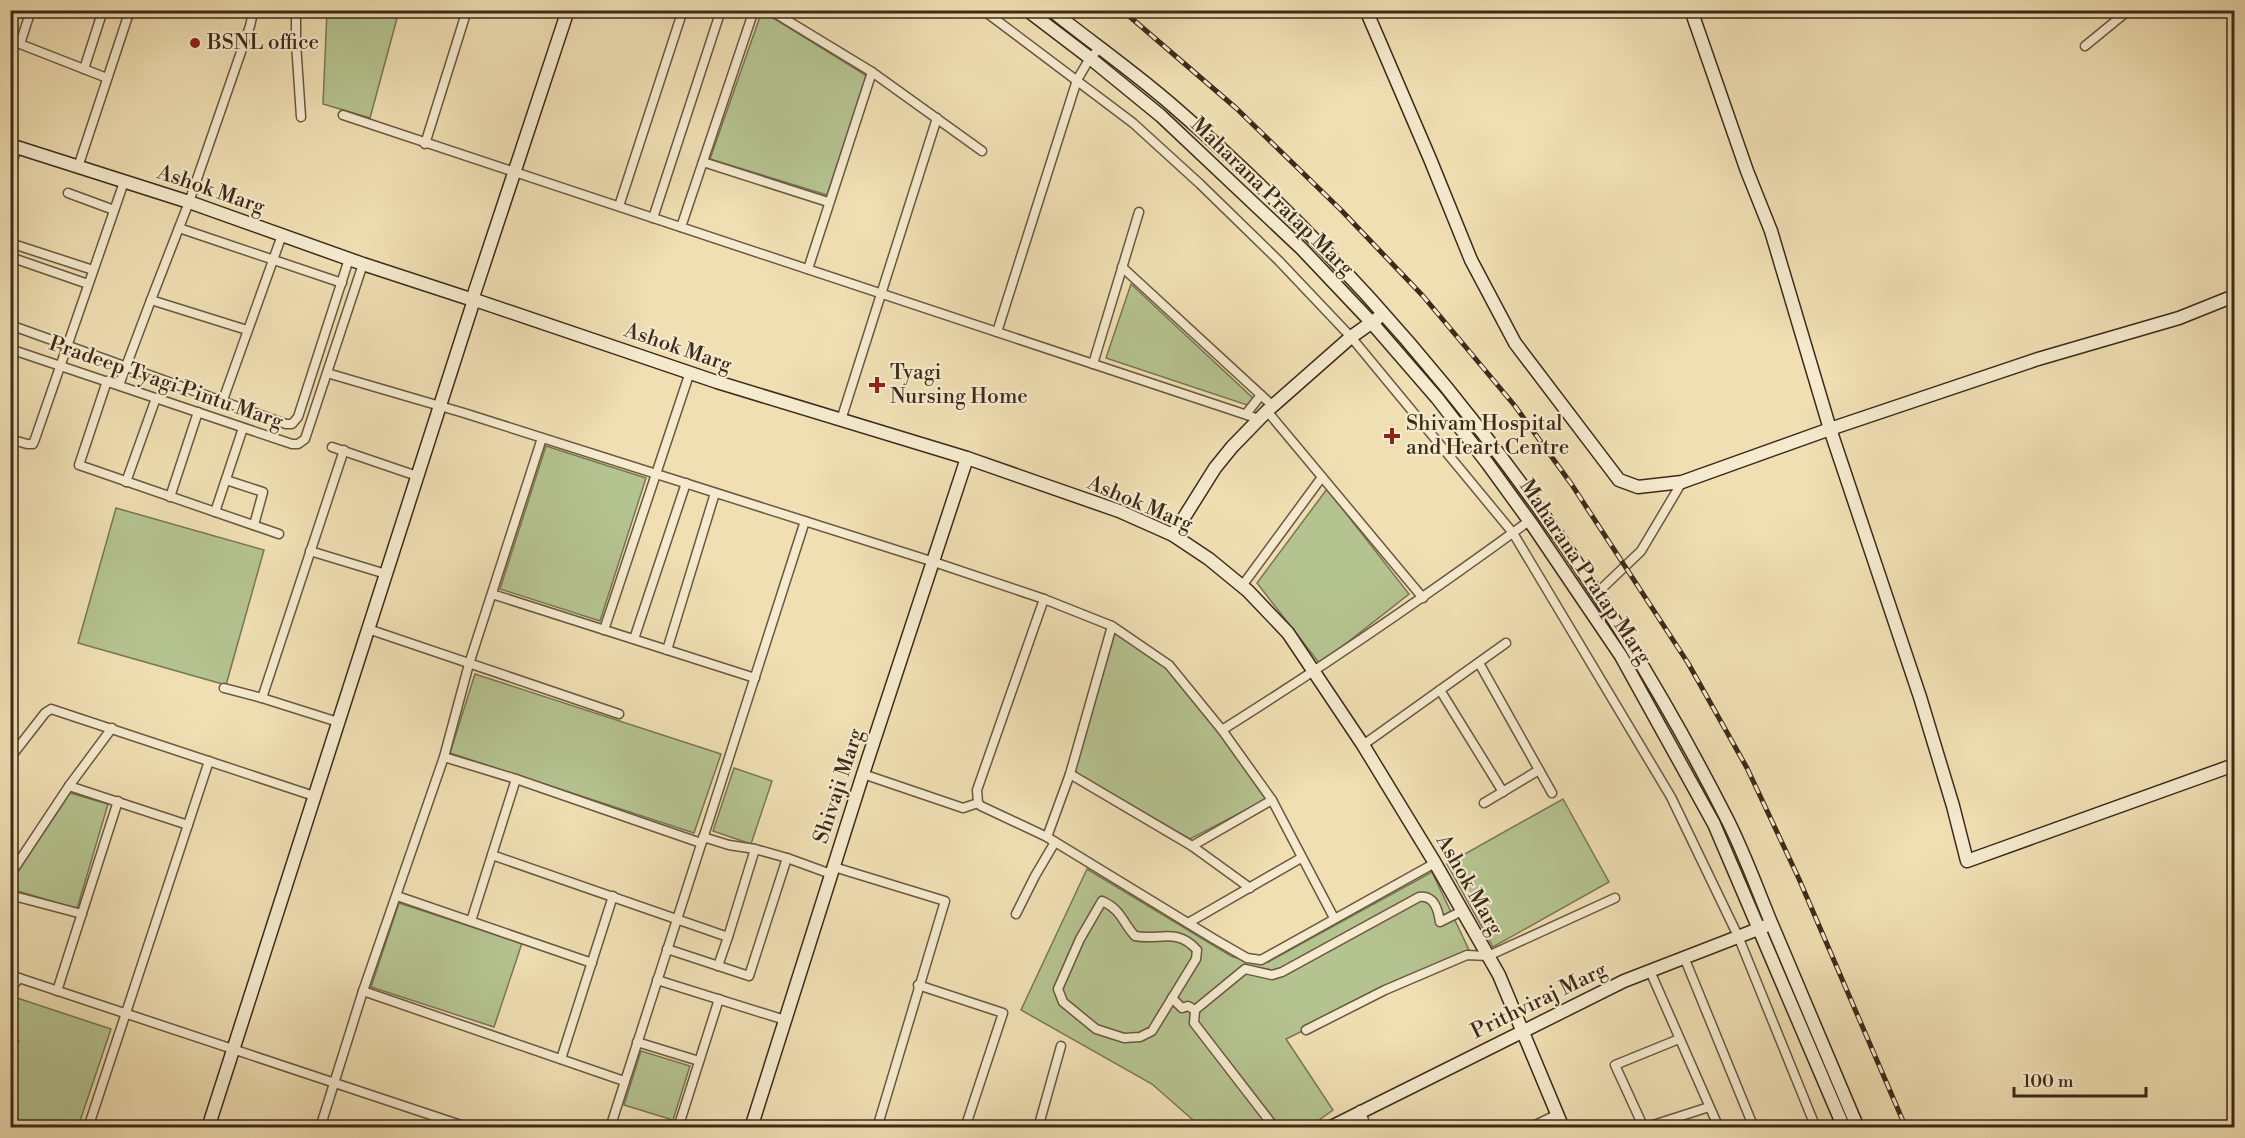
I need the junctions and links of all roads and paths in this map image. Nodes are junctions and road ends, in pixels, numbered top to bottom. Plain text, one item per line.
1 (31, 10) edge
2 (103, 10) edge
3 (130, 10) edge
4 (248, 10) edge
5 (296, 10) edge
6 (467, 10) edge
7 (568, 10) edge
8 (683, 10) edge
9 (721, 10) edge
10 (754, 10) edge
11 (770, 10) edge
12 (983, 10) edge
13 (1027, 10) edge
14 (1051, 10) edge
15 (1366, 10) edge
16 (1691, 10) edge
17 (2129, 10) edge
18 (10, 43) edge
19 (20, 44) junction
20 (2085, 46) dead end
21 (1100, 48) junction
22 (1090, 58) junction
23 (84, 69) junction
24 (872, 72) junction
25 (107, 78) junction
26 (1077, 80) junction
27 (343, 115) dead end
28 (301, 117) dead end
29 (937, 118) junction
30 (425, 144) junction
31 (14, 147) edge
32 (982, 151) dead end
33 (703, 162) junction
34 (78, 167) junction
35 (10, 168) edge
36 (515, 172) junction
37 (124, 182) junction
38 (68, 192) dead end
39 (189, 202) junction
40 (828, 202) junction
41 (619, 206) junction
42 (114, 210) junction
43 (1139, 212) dead end
44 (653, 218) junction
45 (681, 227) junction
46 (179, 228) junction
47 (282, 235) junction
48 (10, 243) edge
49 (10, 258) edge
50 (273, 259) junction
51 (349, 259) junction
52 (363, 264) junction
53 (1122, 267) junction
54 (808, 269) junction
55 (93, 270) junction
56 (342, 283) junction
57 (88, 284) junction
58 (882, 293) junction
59 (2235, 296) edge
60 (152, 300) junction
61 (473, 300) junction
62 (1383, 313) junction
63 (1372, 323) junction
64 (10, 325) edge
65 (247, 330) junction
66 (997, 332) junction
67 (1351, 337) junction
68 (66, 345) junction
69 (10, 349) edge
70 (1094, 364) junction
71 (59, 365) junction
72 (127, 366) junction
73 (690, 372) junction
74 (327, 373) junction
75 (107, 381) junction
76 (119, 385) junction
77 (1261, 395) junction
78 (156, 398) junction
79 (223, 400) junction
80 (439, 407) junction
81 (198, 412) junction
82 (1266, 412) junction
83 (1246, 414) junction
84 (841, 420) junction
85 (243, 428) junction
86 (1830, 429) junction
87 (542, 438) junction
88 (10, 439) edge
89 (332, 447) dead end
90 (344, 450) junction
91 (967, 458) junction
92 (656, 474) junction
93 (417, 476) junction
94 (1322, 477) junction
95 (226, 480) junction
96 (126, 482) junction
97 (1682, 482) junction
98 (686, 483) junction
99 (716, 493) junction
100 (170, 497) junction
101 (214, 512) junction
102 (805, 521) junction
103 (1529, 521) junction
104 (254, 525) junction
105 (1513, 532) junction
106 (279, 534) dead end
107 (1173, 535) junction
108 (310, 551) junction
109 (934, 562) junction
110 (386, 574) junction
111 (1242, 586) junction
112 (492, 594) junction
113 (1596, 594) junction
114 (1044, 598) junction
115 (1423, 598) junction
116 (1112, 626) junction
117 (368, 629) junction
118 (604, 630) junction
119 (634, 639) junction
120 (1506, 643) dead end
121 (667, 650) junction
122 (1479, 663) junction
123 (469, 664) junction
124 (1314, 672) junction
125 (755, 678) junction
126 (224, 688) dead end
127 (1440, 690) junction
128 (262, 698) junction
129 (619, 714) dead end
130 (338, 722) junction
131 (112, 728) junction
132 (1222, 730) junction
133 (1363, 745) junction
134 (444, 757) junction
135 (10, 758) edge
136 (209, 761) junction
137 (2235, 765) edge
138 (1539, 770) junction
139 (863, 774) junction
140 (1070, 774) junction
141 (516, 779) junction
142 (69, 786) junction
143 (1503, 792) junction
144 (1552, 793) dead end
145 (314, 796) junction
146 (118, 801) junction
147 (1272, 801) junction
148 (978, 803) junction
149 (1484, 803) dead end
150 (188, 825) junction
151 (1051, 839) junction
152 (702, 840) junction
153 (1192, 846) junction
154 (755, 849) junction
155 (492, 855) junction
156 (787, 858) junction
157 (1301, 858) junction
158 (1435, 863) junction
159 (832, 870) junction
160 (10, 875) edge
161 (1250, 888) junction
162 (10, 895) edge
163 (397, 896) junction
164 (613, 896) junction
165 (1615, 898) dead end
166 (1462, 911) junction
167 (82, 914) junction
168 (1016, 914) dead end
169 (677, 918) junction
170 (1334, 918) junction
171 (471, 921) junction
172 (1188, 923) junction
173 (1772, 923) junction
174 (1759, 929) junction
175 (1738, 936) junction
176 (728, 937) junction
177 (667, 949) junction
178 (1488, 956) junction
179 (1684, 957) junction
180 (592, 963) junction
181 (718, 966) junction
182 (1650, 971) junction
183 (15, 977) edge
184 (657, 980) junction
185 (918, 985) junction
186 (10, 990) edge
187 (57, 990) junction
188 (363, 991) junction
189 (1172, 998) junction
190 (719, 999) junction
191 (1195, 1010) junction
192 (127, 1014) junction
193 (785, 1020) junction
194 (1306, 1030) dead end
195 (1523, 1030) junction
196 (1679, 1039) junction
197 (637, 1042) junction
198 (1061, 1046) dead end
199 (234, 1048) junction
200 (561, 1059) junction
201 (699, 1061) junction
202 (624, 1081) junction
203 (334, 1082) junction
204 (1709, 1107) junction
205 (1360, 1110) junction
206 (1558, 1114) junction
207 (88, 1128) edge
208 (208, 1128) edge
209 (320, 1128) edge
210 (470, 1128) edge
211 (610, 1128) edge
212 (678, 1128) edge
213 (751, 1128) edge
214 (877, 1128) edge
215 (965, 1128) edge
216 (1038, 1128) edge
217 (1275, 1128) edge
218 (1329, 1128) edge
219 (1367, 1128) edge
220 (1529, 1128) edge
221 (1563, 1128) edge
222 (1719, 1128) edge
223 (1754, 1128) edge
224 (1816, 1128) edge
225 (1845, 1128) edge
226 (1858, 1128) edge

1 - 19 street
2 - 23 street
3 - 25 street
4 - 39 street
5 - 28 street
6 - 30 street
7 - 36 street
8 - 41 street
9 - 44 street
10 - 33 street
11 - 24 street
12 - 26 street
13 - 22 street, Maharana Pratap Marg
14 - 21 street, Maharana Pratap Marg
15 - 97 street
16 - 86 street
17 - 20 street
18 - 19 street
19 - 23 street
21 - 22 street
21 - 62 street, Maharana Pratap Marg
22 - 26 street
22 - 63 street, Maharana Pratap Marg
23 - 25 street
24 - 29 street
24 - 40 street
25 - 34 street
26 - 66 street
26 - 67 street
27 - 30 street
29 - 32 street
29 - 58 street
30 - 36 street
31 - 34 street, Ashok Marg
31 - 35 street
33 - 40 street
33 - 45 street
34 - 37 street, Ashok Marg
36 - 41 street
36 - 61 street
37 - 39 street, Ashok Marg
37 - 42 street
38 - 42 street
39 - 46 street
39 - 47 street, Ashok Marg
40 - 54 street
41 - 44 street
42 - 55 street
43 - 53 street
44 - 45 street
45 - 54 street
46 - 50 street
46 - 60 street
47 - 50 street
47 - 51 street, Ashok Marg
48 - 55 street
49 - 57 street
50 - 56 street
50 - 65 street
51 - 52 street, Ashok Marg
51 - 56 street
52 - 61 street, Ashok Marg
52 - 74 street, Pradeep Tyagi Pintu Marg
53 - 70 street
53 - 77 street
54 - 58 street
55 - 57 street
56 - 79 street
57 - 68 street
58 - 66 street
58 - 84 street
59 - 86 street
60 - 65 street
60 - 72 street
61 - 73 street, Ashok Marg
61 - 80 street
62 - 63 street
62 - 113 street, Maharana Pratap Marg
63 - 67 street
63 - 103 street, Maharana Pratap Marg
64 - 68 street
65 - 79 street
66 - 70 street
67 - 82 street
67 - 105 street
68 - 71 street
68 - 72 street
69 - 71 street, Pradeep Tyagi Pintu Marg
70 - 83 street
71 - 75 street, Pradeep Tyagi Pintu Marg
71 - 88 street
72 - 76 street
72 - 79 street
73 - 84 street, Ashok Marg
73 - 92 street
74 - 80 street
74 - 85 street, Pradeep Tyagi Pintu Marg
75 - 76 street, Pradeep Tyagi Pintu Marg
75 - 96 street
76 - 78 street, Pradeep Tyagi Pintu Marg
77 - 82 street
77 - 83 street
78 - 81 street, Pradeep Tyagi Pintu Marg
78 - 96 street
80 - 87 street
80 - 93 street
81 - 85 street, Pradeep Tyagi Pintu Marg
81 - 100 street
82 - 83 street
82 - 94 street
82 - 107 street
84 - 91 street, Ashok Marg
85 - 95 street
86 - 97 street
86 - 137 street
87 - 92 street
87 - 112 street
89 - 90 street
90 - 93 street
90 - 108 street
91 - 107 street, Ashok Marg
91 - 109 street, Shivaji Marg
92 - 98 street
92 - 118 street
93 - 110 street
94 - 111 street
94 - 115 street
95 - 101 street
95 - 104 street
96 - 100 street
97 - 113 street
98 - 99 street
98 - 119 street
99 - 102 street
99 - 121 street
100 - 101 street
101 - 104 street
102 - 109 street
102 - 125 street
103 - 105 street
103 - 174 street, Maharana Pratap Marg
104 - 106 street
105 - 115 street
105 - 175 street
107 - 111 street, Ashok Marg
108 - 110 street
108 - 128 street
109 - 114 street
109 - 139 street, Shivaji Marg
110 - 117 street
111 - 124 street, Ashok Marg
112 - 118 street
112 - 123 street
113 - 173 street, Maharana Pratap Marg
114 - 116 street
114 - 148 street
115 - 124 street
116 - 132 street
116 - 140 street
117 - 123 street
117 - 130 street
118 - 119 street
119 - 121 street
120 - 122 street
121 - 125 street
122 - 127 street
122 - 138 street
123 - 129 street
123 - 134 street
124 - 132 street
124 - 133 street, Ashok Marg
125 - 152 street
126 - 128 street
127 - 133 street
127 - 143 street
128 - 130 street
130 - 145 street
131 - 135 street
131 - 136 street
131 - 142 street
132 - 147 street
133 - 158 street, Ashok Marg
134 - 141 street
134 - 163 street
136 - 145 street
136 - 150 street
138 - 143 street
138 - 144 street
139 - 148 street
139 - 159 street, Shivaji Marg
140 - 151 street
140 - 153 street
141 - 152 street
141 - 155 street
142 - 146 street
142 - 160 street
143 - 149 street
145 - 199 street
146 - 150 street
146 - 167 street
147 - 153 street
147 - 157 street
148 - 151 street
150 - 192 street
151 - 168 street
151 - 172 street
152 - 154 street
152 - 169 street
153 - 161 street
154 - 156 street
154 - 176 street
155 - 164 street
155 - 171 street
156 - 159 street
156 - 181 street
157 - 161 street
157 - 170 street
158 - 166 street, Ashok Marg
158 - 170 street
159 - 185 street
159 - 193 street, Shivaji Marg
161 - 172 street
162 - 167 street
163 - 171 street
163 - 188 street
164 - 169 street
164 - 180 street
165 - 178 street
166 - 178 street, Ashok Marg
166 - 191 street
167 - 187 street
169 - 176 street
169 - 177 street
170 - 172 street
171 - 180 street
173 - 174 street, Prithviraj Marg
173 - 226 street, Maharana Pratap Marg
174 - 175 street, Prithviraj Marg
174 - 225 street, Maharana Pratap Marg
175 - 179 street, Prithviraj Marg
175 - 224 street
176 - 181 street
177 - 181 street
177 - 184 street
178 - 194 street
178 - 195 street, Ashok Marg
179 - 182 street, Prithviraj Marg
179 - 223 street
180 - 200 street
182 - 195 street, Prithviraj Marg
182 - 196 street
183 - 186 street
183 - 187 street
184 - 190 street
184 - 197 street
185 - 214 street
185 - 215 street
187 - 192 street
188 - 200 street
188 - 203 street
189 - 189 street
189 - 191 street
190 - 193 street
190 - 201 street
191 - 217 street
192 - 199 street
192 - 207 street
193 - 213 street, Shivaji Marg
195 - 205 street, Prithviraj Marg
195 - 206 street, Ashok Marg
196 - 204 street
196 - 204 street
197 - 201 street
197 - 202 street
198 - 216 street
199 - 203 street
199 - 208 street
200 - 202 street
201 - 212 street
202 - 211 street
203 - 209 street
203 - 210 street
204 - 222 street
205 - 218 street, Prithviraj Marg
205 - 219 street
206 - 220 street
206 - 221 street, Ashok Marg

